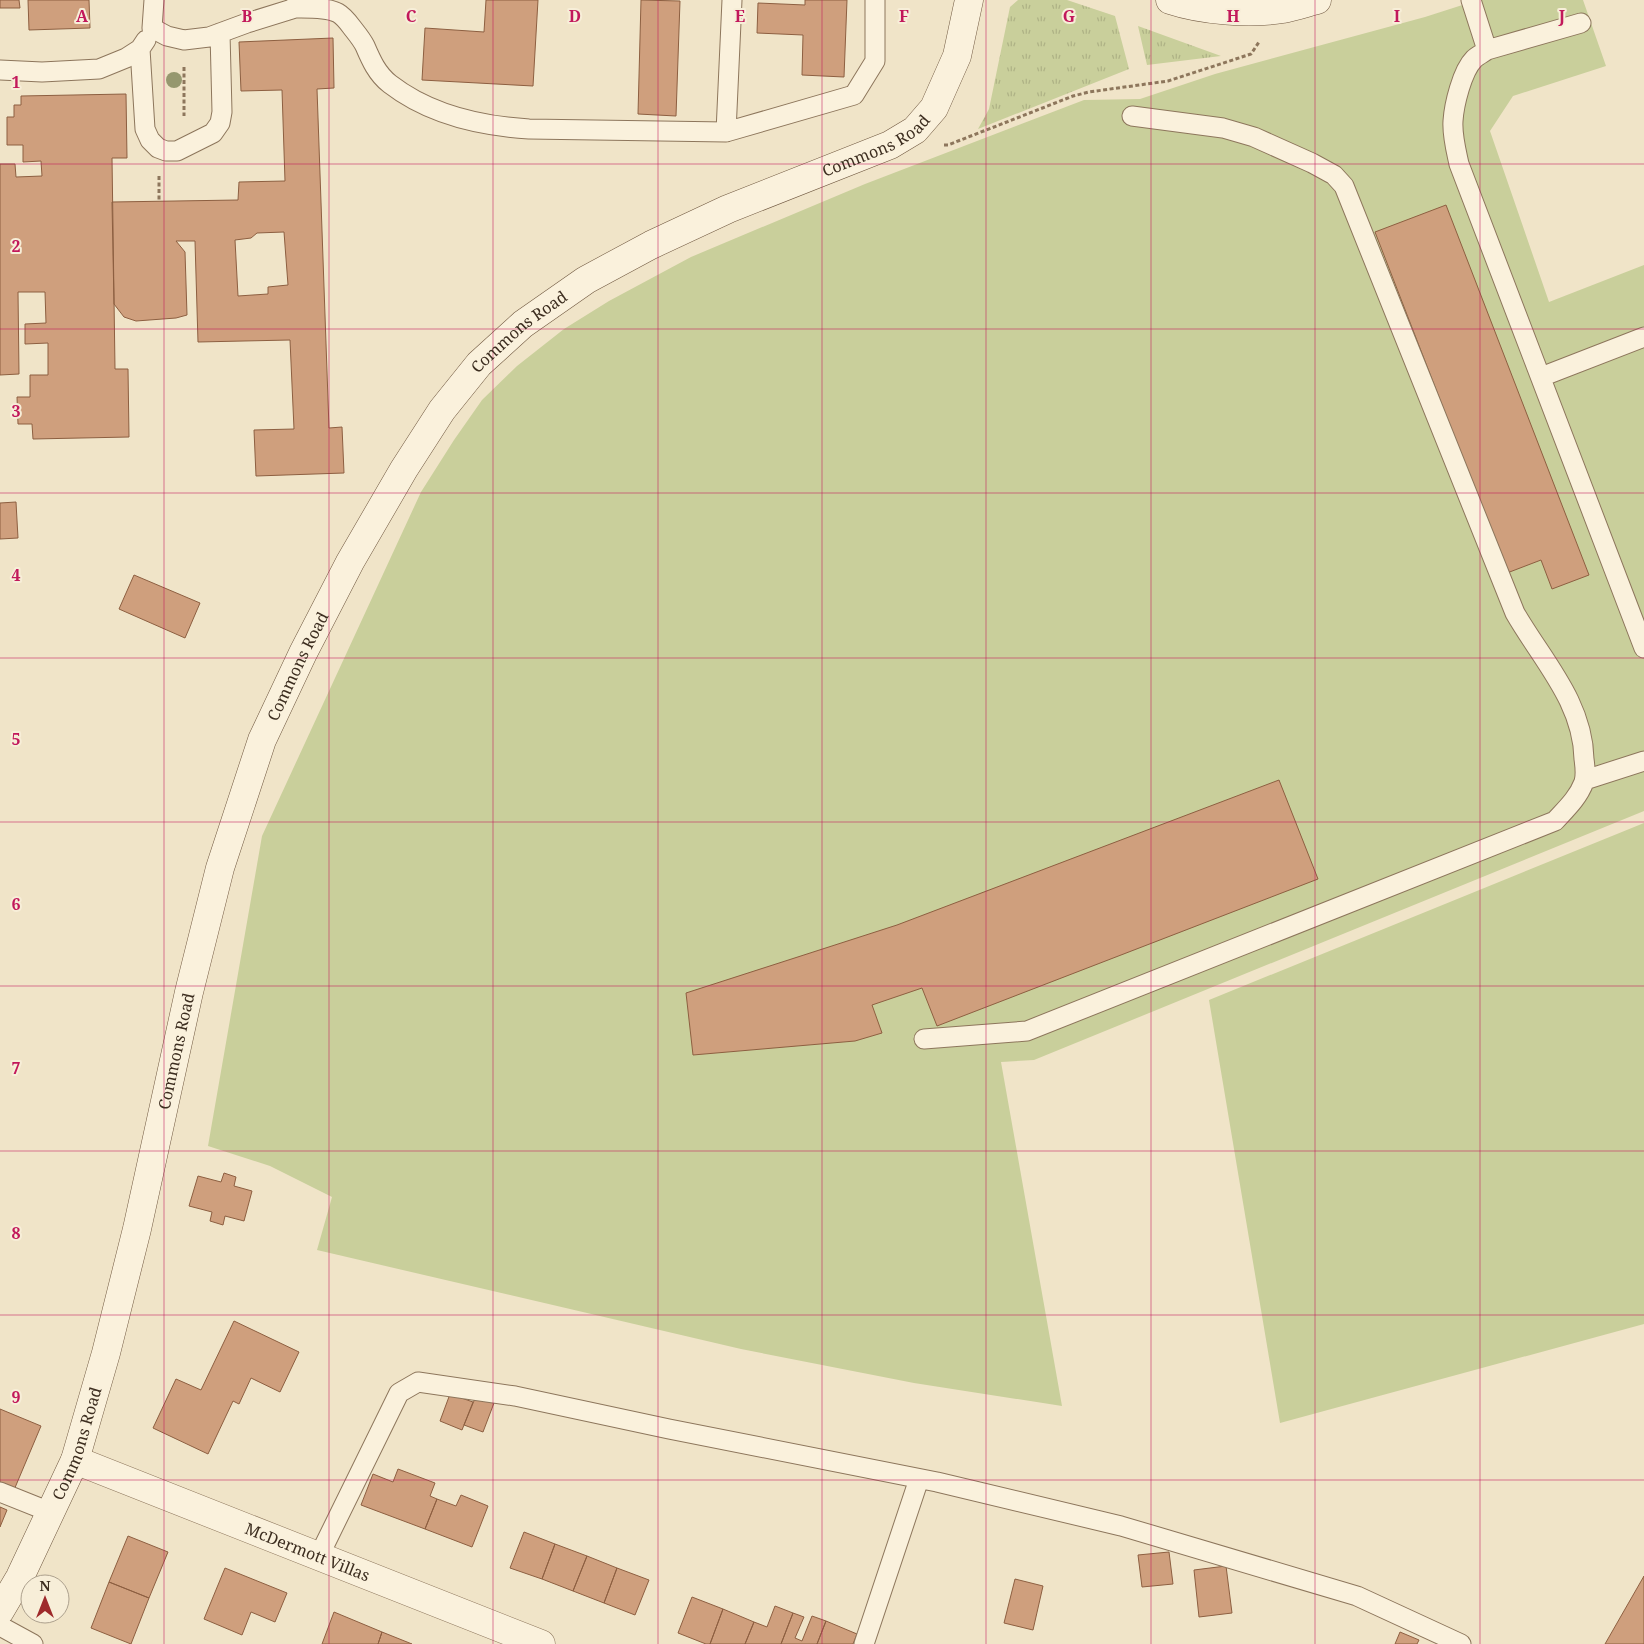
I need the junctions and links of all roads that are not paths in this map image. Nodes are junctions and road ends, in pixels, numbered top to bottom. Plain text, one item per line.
1 (154, 0) edge
2 (330, 0) edge
3 (732, 0) edge
4 (875, 0) edge
5 (969, 0) edge
6 (1170, 0) edge
7 (1317, 0) edge
8 (1471, 0) edge
9 (293, 8) junction
10 (1581, 23) dead end
11 (152, 28) junction
12 (220, 33) junction
13 (140, 49) junction
14 (1487, 50) junction
15 (0, 70) edge
16 (1132, 116) dead end
17 (726, 132) junction
18 (1644, 337) edge
19 (1541, 377) junction
20 (1644, 648) edge
21 (1644, 761) edge
22 (1585, 780) junction
23 (924, 1039) dead end
24 (75, 1460) junction
25 (919, 1479) junction
26 (0, 1492) edge
27 (50, 1512) junction
28 (319, 1556) junction
29 (0, 1610) edge
30 (0, 1626) edge
31 (32, 1644) edge
32 (541, 1644) edge
33 (864, 1644) edge
34 (1461, 1644) edge

1 - 11 lane
2 - 9 lane
3 - 17 lane
4 - 17 lane
5 - 24 street, Commons Road
6 - 7 street
8 - 14 lane
9 - 12 lane
9 - 17 lane
10 - 14 lane
11 - 12 lane
11 - 13 lane
12 - 13 lane
13 - 15 lane
14 - 19 lane
16 - 22 lane
18 - 19 lane
19 - 20 lane
21 - 22 lane
22 - 23 lane
24 - 27 street, Commons Road
24 - 28 street, McDermott Villas
25 - 28 lane
25 - 33 lane
25 - 34 lane
26 - 27 lane
27 - 29 street, Commons Road
28 - 32 street, McDermott Villas
30 - 31 lane

